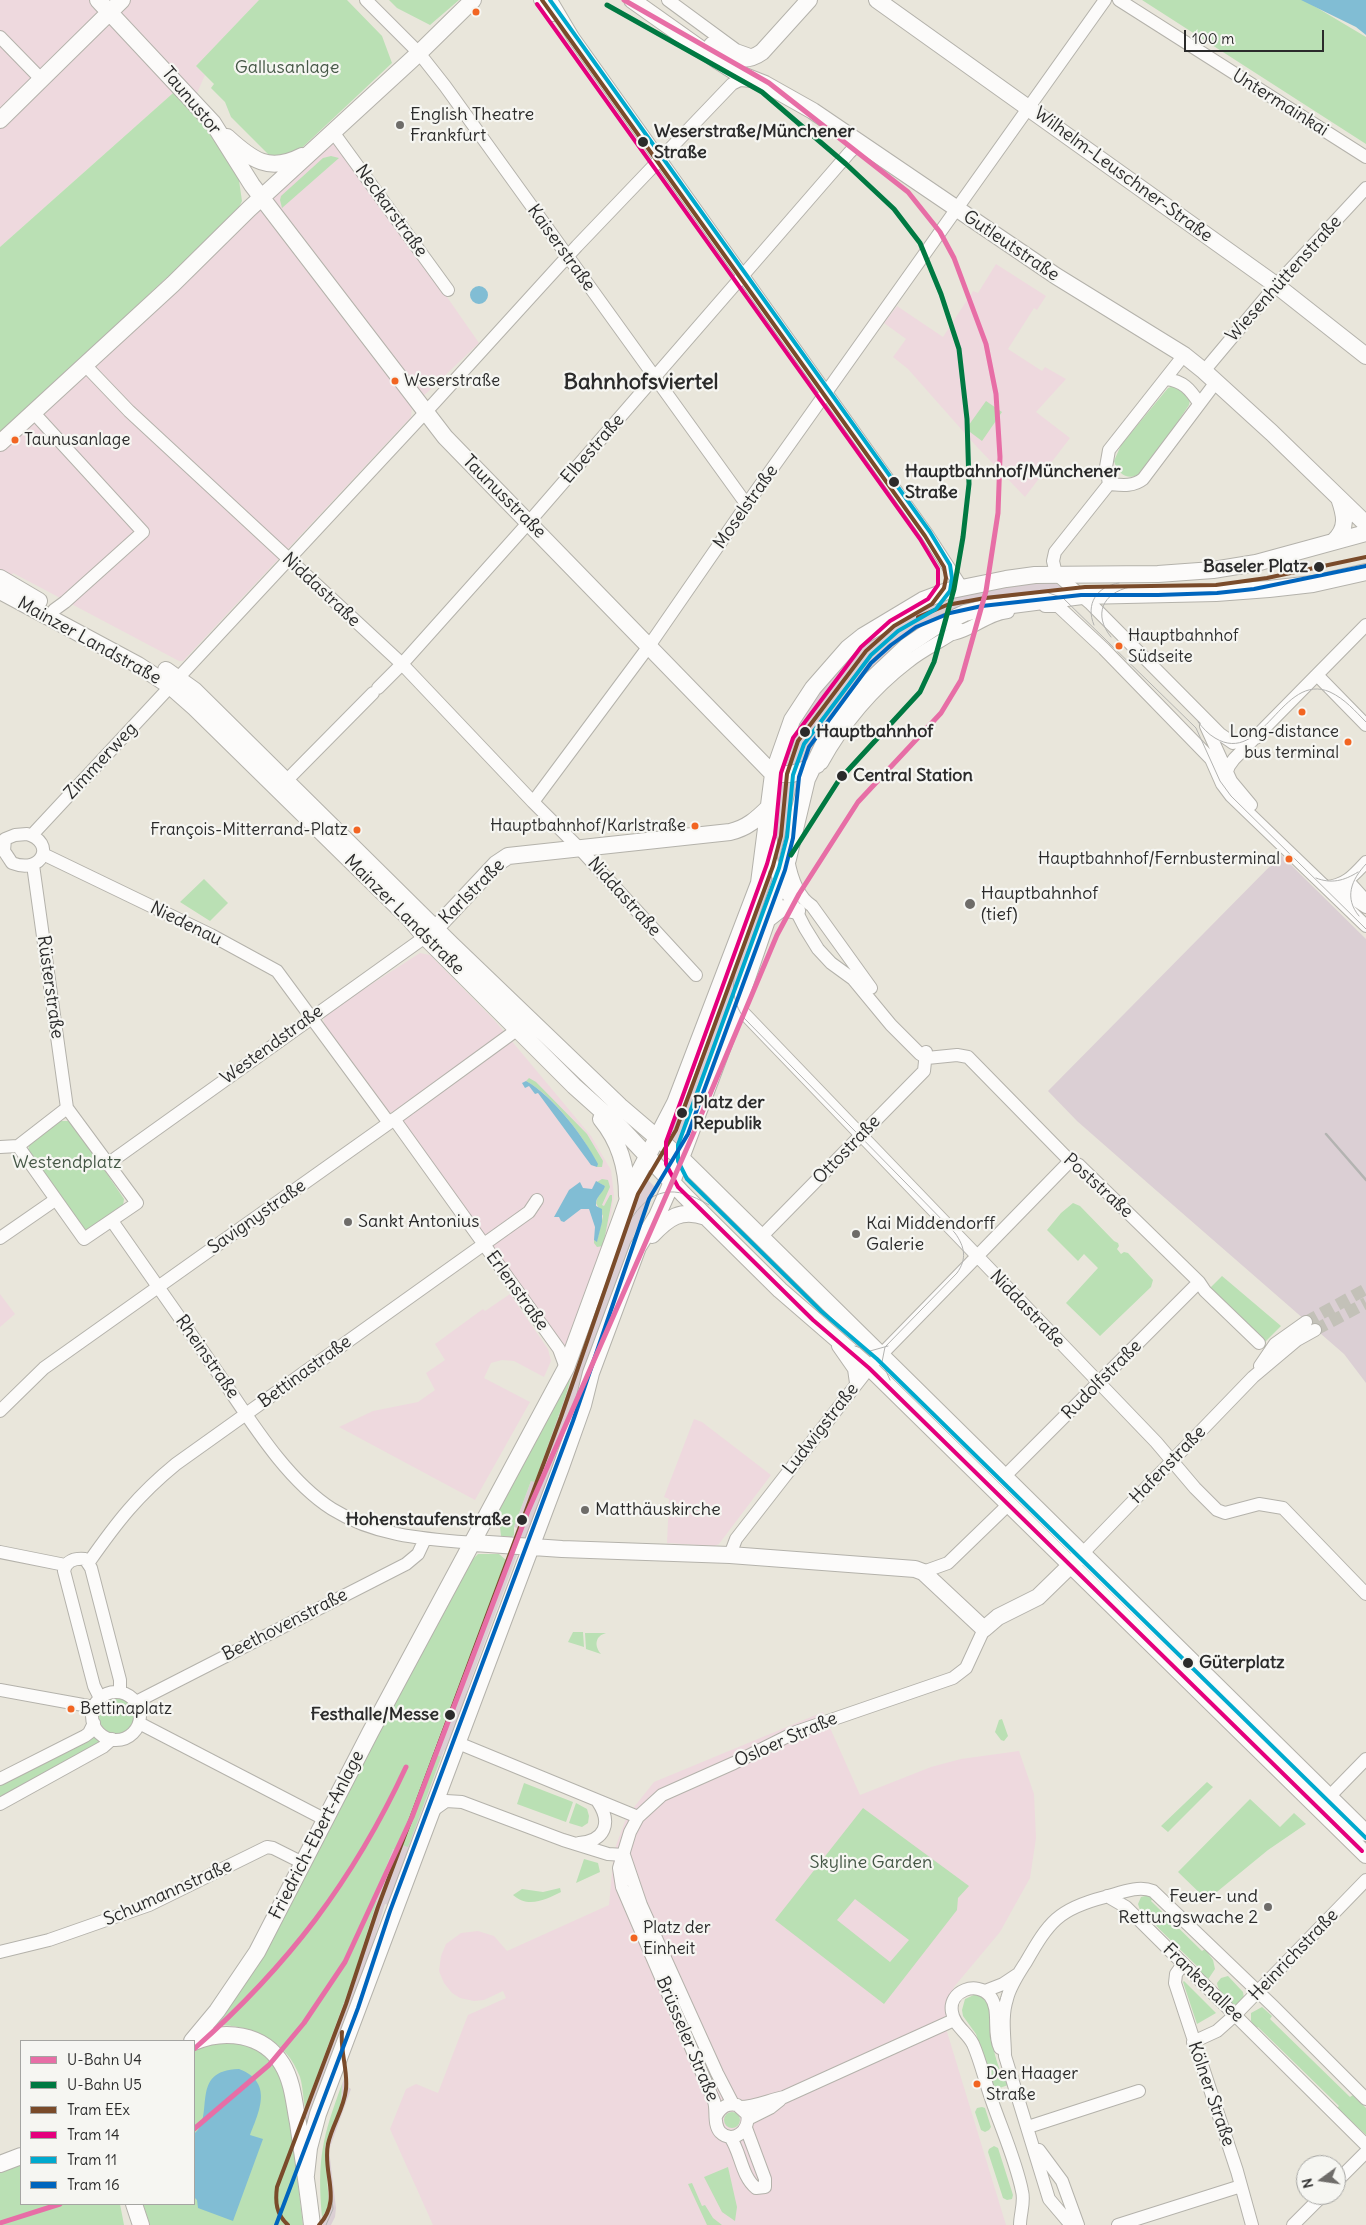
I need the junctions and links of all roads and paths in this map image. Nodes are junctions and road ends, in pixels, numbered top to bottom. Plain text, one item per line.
1 (122, 0) edge
2 (366, 0) edge
3 (473, 0) edge
4 (540, 0) edge
5 (551, 0) edge
6 (632, 0) edge
7 (650, 0) edge
8 (668, 0) edge
9 (808, 0) edge
10 (877, 0) edge
11 (1105, 0) edge
12 (1119, 0) edge
13 (104, 6) edge
14 (0, 37) edge
15 (573, 37) junction
16 (418, 53) junction
17 (723, 53) junction
18 (758, 55) junction
19 (41, 79) junction
20 (766, 84) junction
21 (1029, 107) junction
22 (0, 120) edge
23 (213, 123) junction
24 (334, 132) junction
25 (860, 142) junction
26 (314, 150) junction
27 (1366, 157) edge
28 (660, 159) junction
29 (244, 172) junction
30 (1366, 188) edge
31 (262, 198) junction
32 (956, 209) junction
33 (231, 227) junction
34 (567, 256) junction
35 (743, 276) junction
36 (1276, 285) junction
37 (448, 290) dead end
38 (1184, 355) junction
39 (1366, 356) edge
40 (85, 365) junction
41 (1210, 376) junction
42 (655, 378) junction
43 (1166, 379) junction
44 (826, 392) junction
45 (1199, 403) junction
46 (33, 412) junction
47 (425, 413) junction
48 (0, 444) edge
49 (1109, 484) junction
50 (1340, 498) junction
51 (746, 505) junction
52 (529, 522) junction
53 (1366, 524) edge
54 (1366, 533) edge
55 (1334, 541) junction
56 (288, 559) junction
57 (1056, 574) junction
58 (1361, 575) edge
59 (0, 578) edge
60 (962, 588) junction
61 (0, 591) edge
62 (1124, 594) junction
63 (1075, 597) junction
64 (981, 609) junction
65 (54, 610) junction
66 (1109, 622) junction
67 (1366, 625) edge
68 (953, 634) junction
69 (649, 646) junction
70 (402, 664) junction
71 (1317, 675) junction
72 (174, 682) junction
73 (1183, 695) junction
74 (1366, 725) edge
75 (1207, 728) junction
76 (1256, 738) junction
77 (1194, 741) junction
78 (817, 766) junction
79 (773, 774) junction
80 (1224, 778) junction
81 (286, 781) junction
82 (770, 801) junction
83 (533, 802) junction
84 (551, 820) junction
85 (32, 835) junction
86 (2, 845) edge
87 (580, 848) junction
88 (540, 852) junction
89 (43, 854) junction
90 (788, 860) junction
91 (1366, 862) edge
92 (33, 865) junction
93 (781, 880) junction
94 (1348, 881) junction
95 (1331, 887) junction
96 (1366, 901) edge
97 (1366, 907) edge
98 (797, 911) junction
99 (768, 919) junction
100 (1366, 926) edge
101 (431, 933) junction
102 (849, 959) junction
103 (837, 967) junction
104 (696, 975) dead end
105 (856, 975) junction
106 (737, 1006) junction
107 (312, 1017) junction
108 (518, 1028) junction
109 (927, 1058) junction
110 (574, 1086) junction
111 (67, 1108) junction
112 (391, 1121) junction
113 (862, 1135) junction
114 (656, 1139) junction
115 (18, 1146) junction
116 (0, 1147) edge
117 (647, 1156) junction
118 (682, 1159) junction
119 (1070, 1161) junction
120 (108, 1163) junction
121 (668, 1177) junction
122 (55, 1200) junction
123 (537, 1200) dead end
124 (627, 1206) junction
125 (706, 1217) junction
126 (112, 1221) junction
127 (0, 1238) edge
128 (760, 1238) junction
129 (484, 1244) junction
130 (638, 1246) junction
131 (977, 1257) junction
132 (1199, 1282) junction
133 (158, 1286) junction
134 (1311, 1326) tunnel mouth
135 (829, 1334) junction
136 (1259, 1343) dead end
137 (875, 1361) junction
138 (566, 1368) junction
139 (856, 1383) junction
140 (1099, 1384) junction
141 (0, 1411) edge
142 (246, 1414) junction
143 (1173, 1460) junction
144 (1004, 1477) junction
145 (1010, 1504) junction
146 (425, 1539) junction
147 (474, 1543) junction
148 (504, 1545) junction
149 (530, 1547) junction
150 (0, 1552) edge
151 (730, 1555) junction
152 (1077, 1559) junction
153 (89, 1562) junction
154 (65, 1565) junction
155 (923, 1572) junction
156 (517, 1583) junction
157 (1366, 1594) edge
158 (984, 1629) junction
159 (0, 1690) edge
160 (120, 1692) junction
161 (136, 1702) junction
162 (97, 1703) junction
163 (94, 1723) junction
164 (139, 1723) junction
165 (112, 1739) junction
166 (458, 1742) junction
167 (1366, 1759) edge
168 (0, 1778) edge
169 (598, 1802) junction
170 (1324, 1802) junction
171 (0, 1804) edge
172 (432, 1811) junction
173 (638, 1817) junction
174 (326, 1820) junction
175 (1366, 1833) edge
176 (577, 1844) junction
177 (624, 1855) junction
178 (1366, 1855) edge
179 (303, 1863) junction
180 (1366, 1880) edge
181 (1140, 1889) junction
182 (1107, 1896) junction
183 (1132, 1914) junction
184 (0, 1952) edge
185 (1182, 1964) junction
186 (1020, 1972) junction
187 (985, 1991) junction
188 (1258, 1992) junction
189 (676, 2012) junction
190 (1235, 2015) junction
191 (954, 2020) junction
192 (695, 2021) junction
193 (195, 2040) edge
194 (195, 2041) edge
195 (1193, 2042) junction
196 (1005, 2056) junction
197 (1139, 2091) dead end
198 (784, 2098) junction
199 (1366, 2100) edge
200 (737, 2106) junction
201 (716, 2116) junction
202 (747, 2124) junction
203 (1028, 2127) junction
204 (730, 2137) junction
205 (1366, 2145) edge
206 (1366, 2152) edge
207 (20, 2156) edge
208 (0, 2164) edge
209 (1346, 2172) edge
210 (306, 2175) junction
211 (1241, 2186) junction
212 (134, 2205) edge
213 (1313, 2205) edge
214 (141, 2225) edge
215 (312, 2225) edge
216 (1020, 2225) edge
217 (1070, 2225) edge
218 (1078, 2225) edge
219 (1118, 2225) edge
220 (1252, 2225) edge
221 (1293, 2225) edge

1 - 13 main road
2 - 16 street, Kaiserstraße
3 - 16 main road
4 - 15 street
5 - 15 street
6 - 20 main road, Gutleutstraße
7 - 17 main road
8 - 18 street
9 - 18 main road
10 - 21 main road, Wilhelm-Leuschner-Straße
11 - 21 street, Moselstraße
12 - 27 street, Untermainkai
13 - 19 main road
13 - 23 main road, Taunustor
14 - 19 street
15 - 28 street
16 - 24 main road
16 - 34 street, Kaiserstraße
17 - 18 main road
17 - 20 main road
19 - 22 main road
20 - 25 main road, Gutleutstraße
20 - 28 street
21 - 32 street, Moselstraße
21 - 36 main road, Wilhelm-Leuschner-Straße
23 - 26 main road
23 - 29 main road, Taunustor
24 - 26 main road
24 - 37 street, Neckarstraße
25 - 32 main road, Gutleutstraße
25 - 35 street, Elbestraße
26 - 31 main road
28 - 34 street
28 - 35 street
29 - 31 main road, Taunustor
29 - 33 main road
30 - 36 street, Wiesenhüttenstraße
31 - 33 main road
31 - 47 main road, Taunusstraße
32 - 38 main road, Gutleutstraße
32 - 44 street, Moselstraße
33 - 40 main road
34 - 42 street, Kaiserstraße
34 - 47 street
35 - 42 street, Elbestraße
35 - 44 street
36 - 39 main road, Wilhelm-Leuschner-Straße
36 - 41 street, Wiesenhüttenstraße
38 - 41 main road, Gutleutstraße
38 - 43 street
40 - 46 main road
40 - 56 street, Niddastraße
41 - 45 street, Wiesenhüttenstraße
41 - 50 main road, Gutleutstraße
42 - 51 street, Kaiserstraße
42 - 52 street, Elbestraße
43 - 45 street
43 - 49 street
44 - 51 street, Moselstraße
44 - 60 street
45 - 49 street, Wiesenhüttenstraße
46 - 48 main road
46 - 65 street
47 - 52 main road, Taunusstraße
47 - 56 street
49 - 57 street
50 - 53 main road, Gutleutstraße
50 - 55 main road
51 - 69 street, Moselstraße
52 - 69 main road, Taunusstraße
52 - 70 street, Elbestraße
54 - 55 main road
55 - 57 main road
56 - 70 street, Niddastraße
56 - 72 street
57 - 60 main road
57 - 63 street
58 - 62 main road
59 - 65 main road, Mainzer Landstraße
60 - 79 main road
61 - 72 main road, Mainzer Landstraße
62 - 63 main road
62 - 66 street
63 - 64 main road
63 - 66 street
64 - 68 street
64 - 78 main road
65 - 72 main road, Mainzer Landstraße
66 - 73 street
67 - 71 street
68 - 77 street
68 - 78 street
69 - 79 main road, Taunusstraße
69 - 83 street, Moselstraße
70 - 81 street
70 - 83 street, Niddastraße
71 - 74 street
71 - 76 street
72 - 81 main road, Mainzer Landstraße
72 - 85 street, Zimmerweg
72 - 101 main road, Mainzer Landstraße
73 - 75 street
73 - 76 street
75 - 77 street
75 - 80 street
76 - 80 street
77 - 80 street
78 - 79 main road
78 - 90 main road
79 - 82 main road
80 - 95 street
81 - 101 main road, Mainzer Landstraße
82 - 87 main road, Karlstraße
82 - 93 street
82 - 114 main road
83 - 84 street, Niddastraße
84 - 87 street, Niddastraße
84 - 88 street
85 - 86 street
85 - 89 street
86 - 92 street
87 - 88 main road, Karlstraße
87 - 104 street, Niddastraße
88 - 101 main road, Karlstraße
89 - 92 street
89 - 107 street, Niedenau
90 - 93 main road
90 - 102 street
91 - 94 street
92 - 111 street, Rüsterstraße
93 - 98 street
93 - 99 main road
94 - 95 street
94 - 96 street
95 - 97 street
95 - 100 street
98 - 99 main road
98 - 103 street
99 - 106 main road
101 - 107 street, Westendstraße
101 - 108 main road, Mainzer Landstraße
101 - 114 main road, Mainzer Landstraße
102 - 103 street
102 - 105 street
103 - 105 street
105 - 109 street
106 - 113 street, Niddastraße
106 - 118 main road
107 - 112 street, Niedenau
107 - 120 street, Westendstraße
108 - 110 main road, Mainzer Landstraße
108 - 112 street, Savignystraße
109 - 113 street, Ottostraße
109 - 119 street, Poststraße
110 - 117 main road, Mainzer Landstraße
110 - 124 main road
111 - 115 street
111 - 120 street
112 - 129 street, Erlenstraße
112 - 133 street, Savignystraße
113 - 128 street, Ottostraße
113 - 131 street, Niddastraße
114 - 117 main road
114 - 118 main road
114 - 121 main road
115 - 116 street
115 - 122 street
117 - 121 main road
117 - 124 main road, Friedrich-Ebert-Anlage
118 - 121 main road
118 - 128 main road
119 - 131 street, Ludwigstraße
119 - 132 street, Poststraße
120 - 126 street
121 - 125 main road
121 - 130 main road
122 - 126 street
122 - 127 street
123 - 129 street, Bettinastraße
124 - 138 main road, Friedrich-Ebert-Anlage
125 - 130 main road
125 - 135 main road
126 - 133 street, Rheinstraße
128 - 137 main road
129 - 138 street, Erlenstraße
129 - 142 street, Bettinastraße
130 - 149 main road
131 - 137 street, Ludwigstraße
131 - 140 street, Niddastraße
132 - 136 street, Poststraße
132 - 140 street, Rudolfstraße
133 - 141 street, Savignystraße
133 - 142 street, Rheinstraße
134 - 143 street, Hafenstraße
135 - 137 main road
135 - 139 street
137 - 139 street, Ludwigstraße
137 - 144 main road
137 - 145 main road
138 - 147 main road, Friedrich-Ebert-Anlage
139 - 151 street, Ludwigstraße
140 - 143 street, Niddastraße
140 - 144 street, Rudolfstraße
142 - 146 street, Rheinstraße
142 - 153 street, Bettinastraße
143 - 152 street, Hafenstraße
143 - 157 street, Niddastraße
144 - 152 main road
145 - 152 main road
145 - 155 street
146 - 147 street, Rheinstraße
146 - 161 street, Beethovenstraße
147 - 148 main road
147 - 174 main road, Friedrich-Ebert-Anlage
148 - 149 main road
148 - 156 main road
149 - 151 main road
149 - 156 main road
150 - 154 street
151 - 155 main road
152 - 158 main road
152 - 170 main road
153 - 154 street
153 - 160 street
154 - 162 street
155 - 158 main road
156 - 166 main road
158 - 173 street, Osloer Straße
159 - 162 street
160 - 161 street
160 - 162 street
161 - 164 street
162 - 163 street
163 - 165 street
163 - 168 street
164 - 165 street
164 - 174 street
165 - 171 street
166 - 169 street
166 - 172 main road
167 - 170 street
169 - 173 street
169 - 176 street
170 - 175 main road
170 - 178 main road
172 - 176 street
172 - 210 main road
173 - 177 street, Osloer Straße
174 - 179 main road, Friedrich-Ebert-Anlage
176 - 177 street
177 - 189 street, Brüsseler Straße
177 - 192 street, Brüsseler Straße
179 - 184 street, Schumannstraße
179 - 193 main road, Friedrich-Ebert-Anlage
180 - 188 street, Heinrichstraße
181 - 182 street
181 - 183 street
181 - 188 street, Frankenallee
182 - 183 street, Frankenallee
182 - 186 street
183 - 185 street, Frankenallee
185 - 190 street, Frankenallee
185 - 195 street, Kölner Straße
186 - 187 street
186 - 196 street
187 - 191 street
187 - 196 street
188 - 190 street, Heinrichstraße
188 - 199 street, Frankenallee
189 - 192 street
189 - 201 street, Brüsseler Straße
190 - 195 street, Heinrichstraße
190 - 205 street, Frankenallee
191 - 198 street
191 - 216 street
192 - 200 street, Brüsseler Straße
194 - 210 main road
195 - 211 street, Kölner Straße
196 - 203 street
197 - 203 street
198 - 200 street
198 - 202 street
200 - 201 street
200 - 202 street
201 - 204 street
202 - 204 street
202 - 204 street
203 - 217 street
203 - 218 street
206 - 209 street
207 - 208 main road
210 - 215 main road
211 - 219 street
211 - 220 street, Kölner Straße
212 - 214 main road
213 - 221 street

